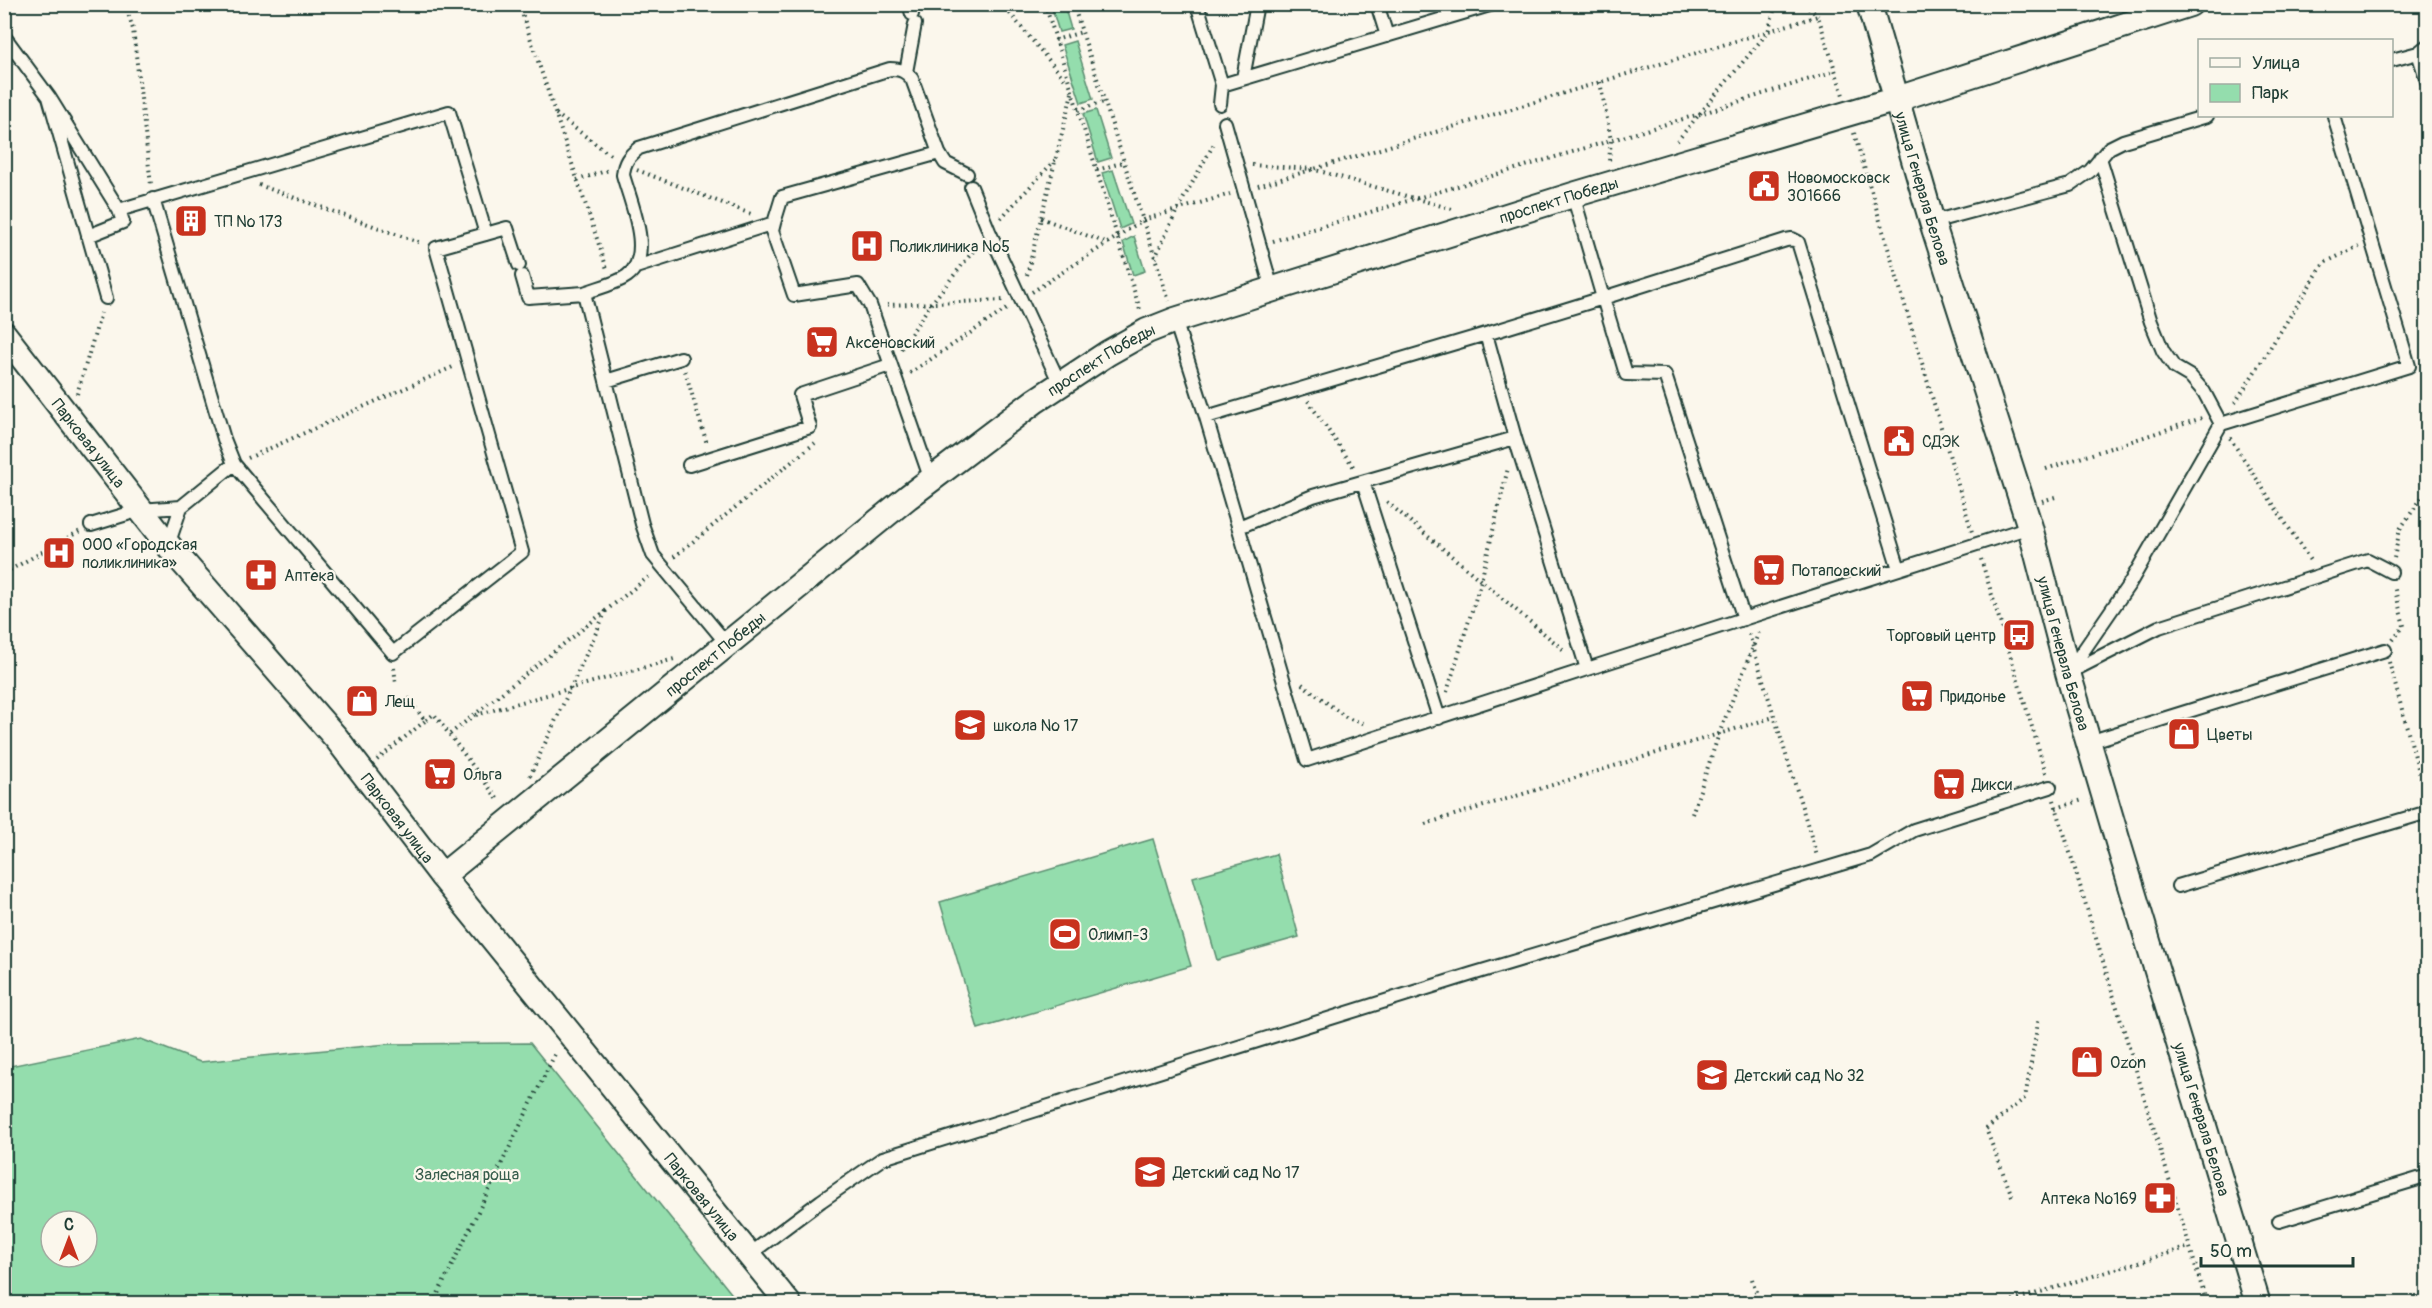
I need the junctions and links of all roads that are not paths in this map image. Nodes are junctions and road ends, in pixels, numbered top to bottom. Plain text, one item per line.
1 (1197, 4) edge
2 (1257, 4) edge
3 (1377, 4) edge
4 (1493, 4) edge
5 (1869, 4) edge
6 (2190, 4) edge
7 (2160, 9) edge
8 (915, 14) edge
9 (4, 36) edge
10 (1387, 36) junction
11 (2422, 49) edge
12 (2393, 59) edge
13 (906, 72) junction
14 (1243, 78) junction
15 (2427, 84) edge
16 (1221, 85) junction
17 (49, 97) junction
18 (1897, 99) junction
19 (1220, 104) dead end
20 (2204, 117) edge
21 (2334, 117) edge
22 (1225, 123) road end
23 (939, 153) junction
24 (2100, 158) junction
25 (967, 174) dead end
26 (971, 187) dead end
27 (1573, 195) junction
28 (153, 199) junction
29 (119, 210) junction
30 (774, 222) junction
31 (1932, 222) junction
32 (486, 234) junction
33 (88, 236) junction
34 (636, 267) junction
35 (1272, 289) junction
36 (584, 293) junction
37 (106, 298) road end
38 (1604, 298) junction
39 (1175, 320) junction
40 (4, 334) edge
41 (1486, 334) junction
42 (681, 358) road end
43 (890, 364) junction
44 (606, 381) junction
45 (1060, 384) junction
46 (1206, 417) junction
47 (2219, 419) junction
48 (1515, 438) junction
49 (234, 464) junction
50 (689, 465) dead end
51 (931, 480) junction
52 (1363, 482) junction
53 (181, 507) junction
54 (140, 510) junction
55 (91, 525) road end
56 (1239, 527) junction
57 (2030, 527) junction
58 (168, 545) junction
59 (1899, 569) junction
60 (2391, 572) dead end
61 (1744, 619) junction
62 (727, 644) junction
63 (2385, 650) road end
64 (1587, 669) junction
65 (2068, 672) junction
66 (1439, 718) junction
67 (2089, 742) junction
68 (2050, 787) road end
69 (2427, 812) edge
70 (442, 876) junction
71 (2178, 886) dead end
72 (2427, 1176) edge
73 (2279, 1221) dead end
74 (750, 1254) junction
75 (789, 1304) edge
76 (2258, 1304) edge

1 - 16 lane
2 - 14 lane
3 - 10 lane
4 - 10 lane
5 - 18 street, улица Генерала Белова
6 - 7 street, проспект Победы
7 - 18 street, проспект Победы
8 - 13 lane
9 - 17 lane
10 - 14 lane
11 - 12 lane
11 - 15 lane
13 - 23 lane
13 - 34 lane
14 - 16 lane
16 - 19 lane
17 - 29 lane
17 - 33 lane
18 - 27 street, проспект Победы
18 - 31 street, улица Генерала Белова
20 - 24 lane
21 - 47 lane
22 - 35 lane
23 - 25 lane
23 - 30 lane
24 - 31 lane
24 - 47 lane
26 - 45 lane
27 - 35 street, проспект Победы
27 - 38 lane
28 - 29 lane
28 - 32 lane
28 - 49 lane
29 - 33 lane
30 - 34 lane
30 - 43 lane
31 - 57 street, улица Генерала Белова
32 - 36 lane
32 - 49 lane
33 - 37 lane
34 - 36 lane
35 - 39 street, проспект Победы
36 - 44 lane
38 - 41 lane
38 - 59 lane
38 - 61 lane
39 - 45 street, проспект Победы
39 - 46 lane
40 - 54 street, Парковая улица
41 - 46 lane
41 - 48 lane
42 - 44 lane
43 - 50 lane
43 - 51 lane
44 - 62 lane
45 - 51 street, проспект Победы
46 - 56 lane
47 - 65 lane
48 - 52 lane
48 - 64 lane
49 - 53 lane
51 - 62 street, проспект Победы
52 - 56 lane
52 - 66 lane
53 - 54 lane
53 - 58 lane
54 - 55 lane
54 - 58 street, Парковая улица
56 - 66 lane
57 - 59 lane
57 - 65 street, улица Генерала Белова
58 - 70 street, Парковая улица
59 - 61 lane
60 - 65 lane
61 - 64 lane
62 - 70 street, проспект Победы
63 - 67 lane
64 - 66 lane
65 - 67 street, улица Генерала Белова
67 - 76 street, улица Генерала Белова
68 - 74 lane
69 - 71 lane
70 - 74 street, Парковая улица
72 - 73 lane
74 - 75 street, Парковая улица

